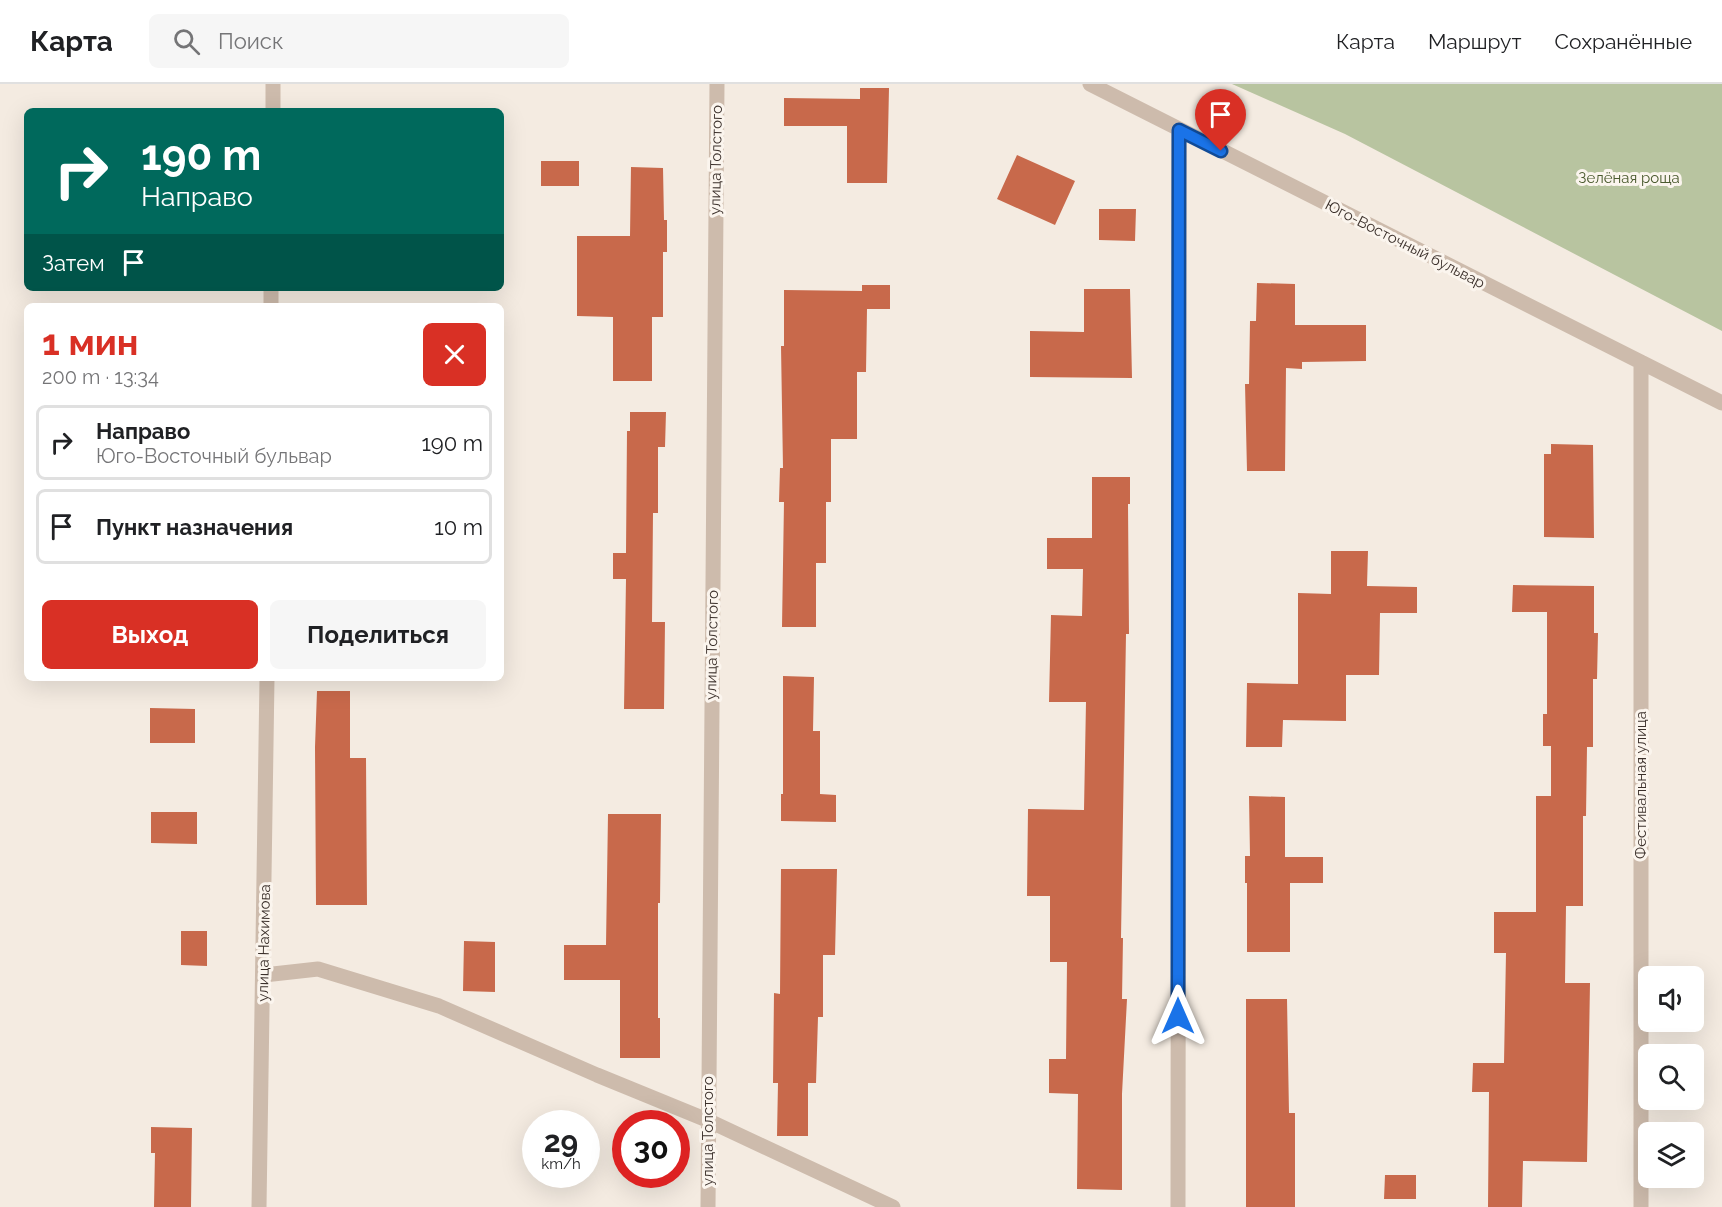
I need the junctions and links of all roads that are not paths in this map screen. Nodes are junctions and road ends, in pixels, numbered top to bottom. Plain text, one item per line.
1 (273, 84) edge
2 (717, 84) edge
3 (1089, 84) edge
4 (273, 108) edge
5 (1179, 130) junction
6 (1641, 362) junction
7 (1722, 403) edge
8 (267, 681) edge
9 (264, 975) junction
10 (707, 1120) junction
11 (259, 1207) edge
12 (708, 1207) edge
13 (893, 1207) edge
14 (1178, 1207) edge
15 (1641, 1207) edge

1 - 4 street
2 - 10 street, улица Толстого
3 - 5 street, Юго-Восточный бульвар
5 - 6 street, Юго-Восточный бульвар
5 - 14 street
6 - 7 street, Юго-Восточный бульвар
6 - 15 street, Фестивальная улица
8 - 9 street, улица Нахимова
9 - 10 street
9 - 11 street, улица Нахимова
10 - 12 street, улица Толстого
10 - 13 street

